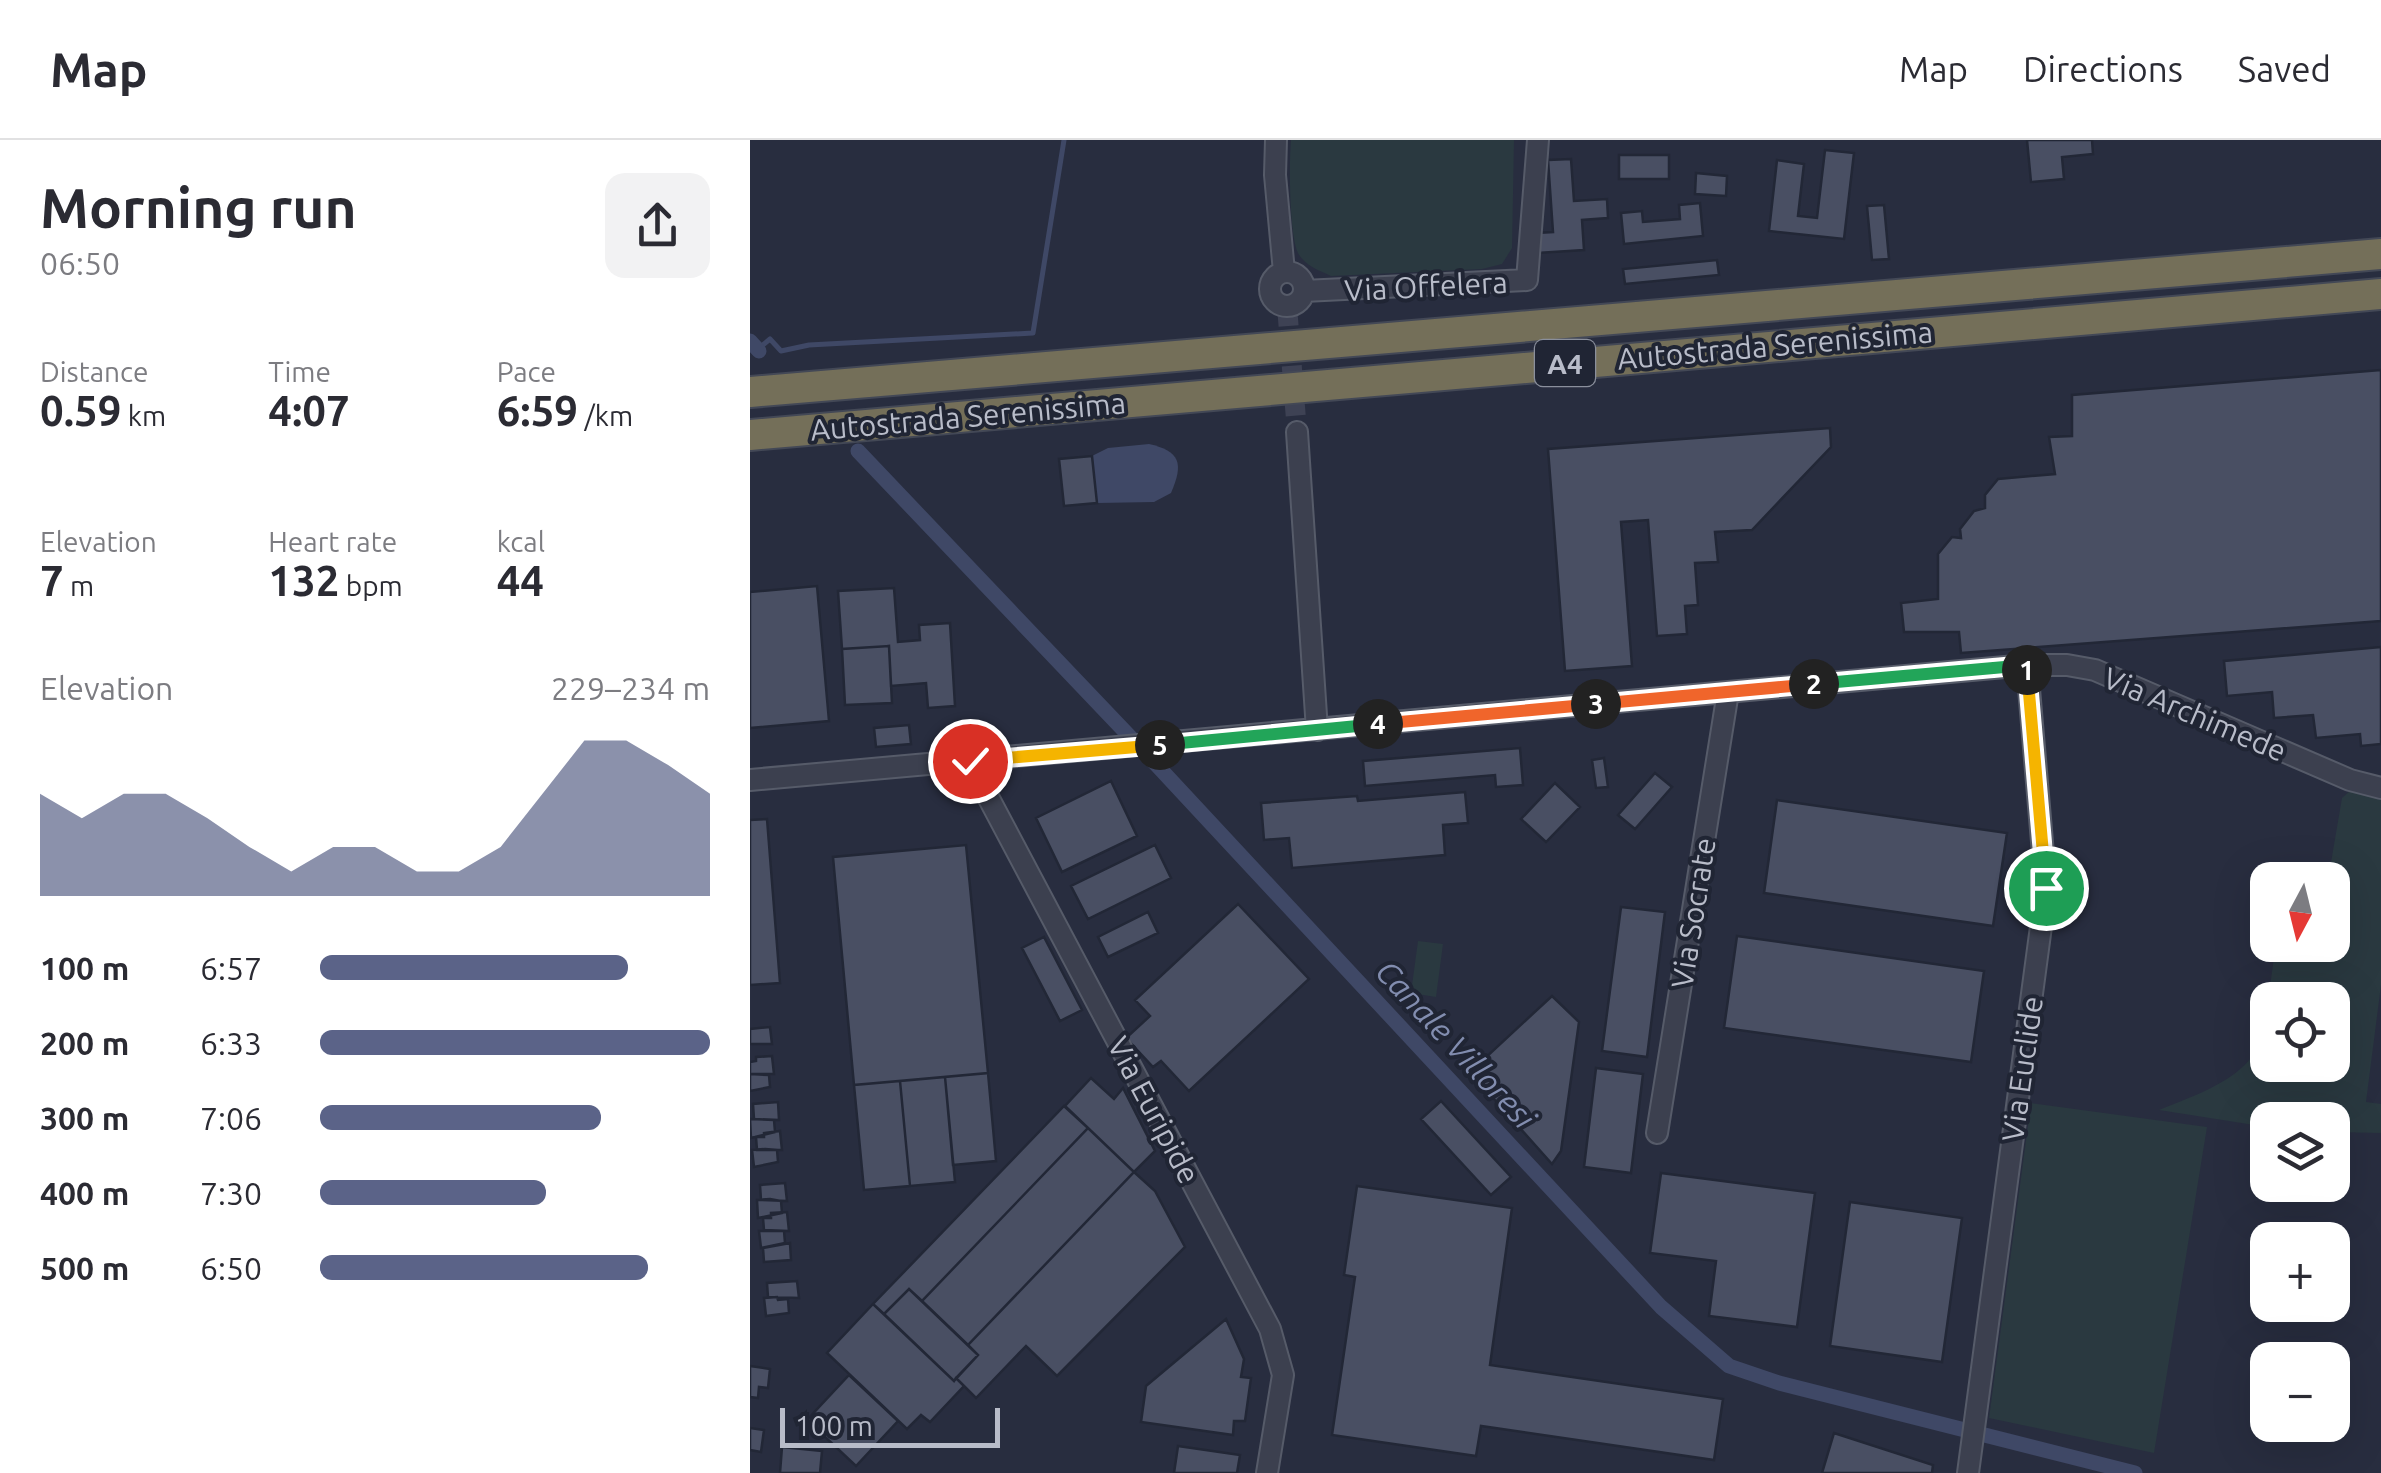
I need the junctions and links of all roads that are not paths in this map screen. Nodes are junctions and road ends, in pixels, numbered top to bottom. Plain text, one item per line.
1 (1276, 140) edge
2 (1538, 140) edge
3 (2381, 254) edge
4 (1284, 272) junction
5 (1304, 292) junction
6 (2381, 294) edge
7 (750, 392) edge
8 (1297, 432) tunnel mouth
9 (750, 435) edge
10 (2027, 665) junction
11 (1728, 692) junction
12 (1318, 730) junction
13 (970, 761) junction
14 (750, 780) edge
15 (2381, 788) edge
16 (1657, 1133) dead end
17 (1267, 1473) edge
18 (1968, 1473) edge

1 - 4 street, Via Offelera
2 - 5 street, Via Offelera
3 - 7 highway, Autostrada Serenissima / A4
4 - 5 street, Via Offelera
4 - 5 street, Via Offelera
6 - 9 highway, Autostrada Serenissima / A4
8 - 12 street
10 - 11 street, Via Archimede
10 - 15 street, Via Archimede
10 - 18 street, Via Euclide
11 - 12 street, Via Archimede
11 - 16 street, Via Socrate
12 - 13 street, Via Archimede
13 - 14 street, Via Archimede
13 - 17 street, Via Euripide

